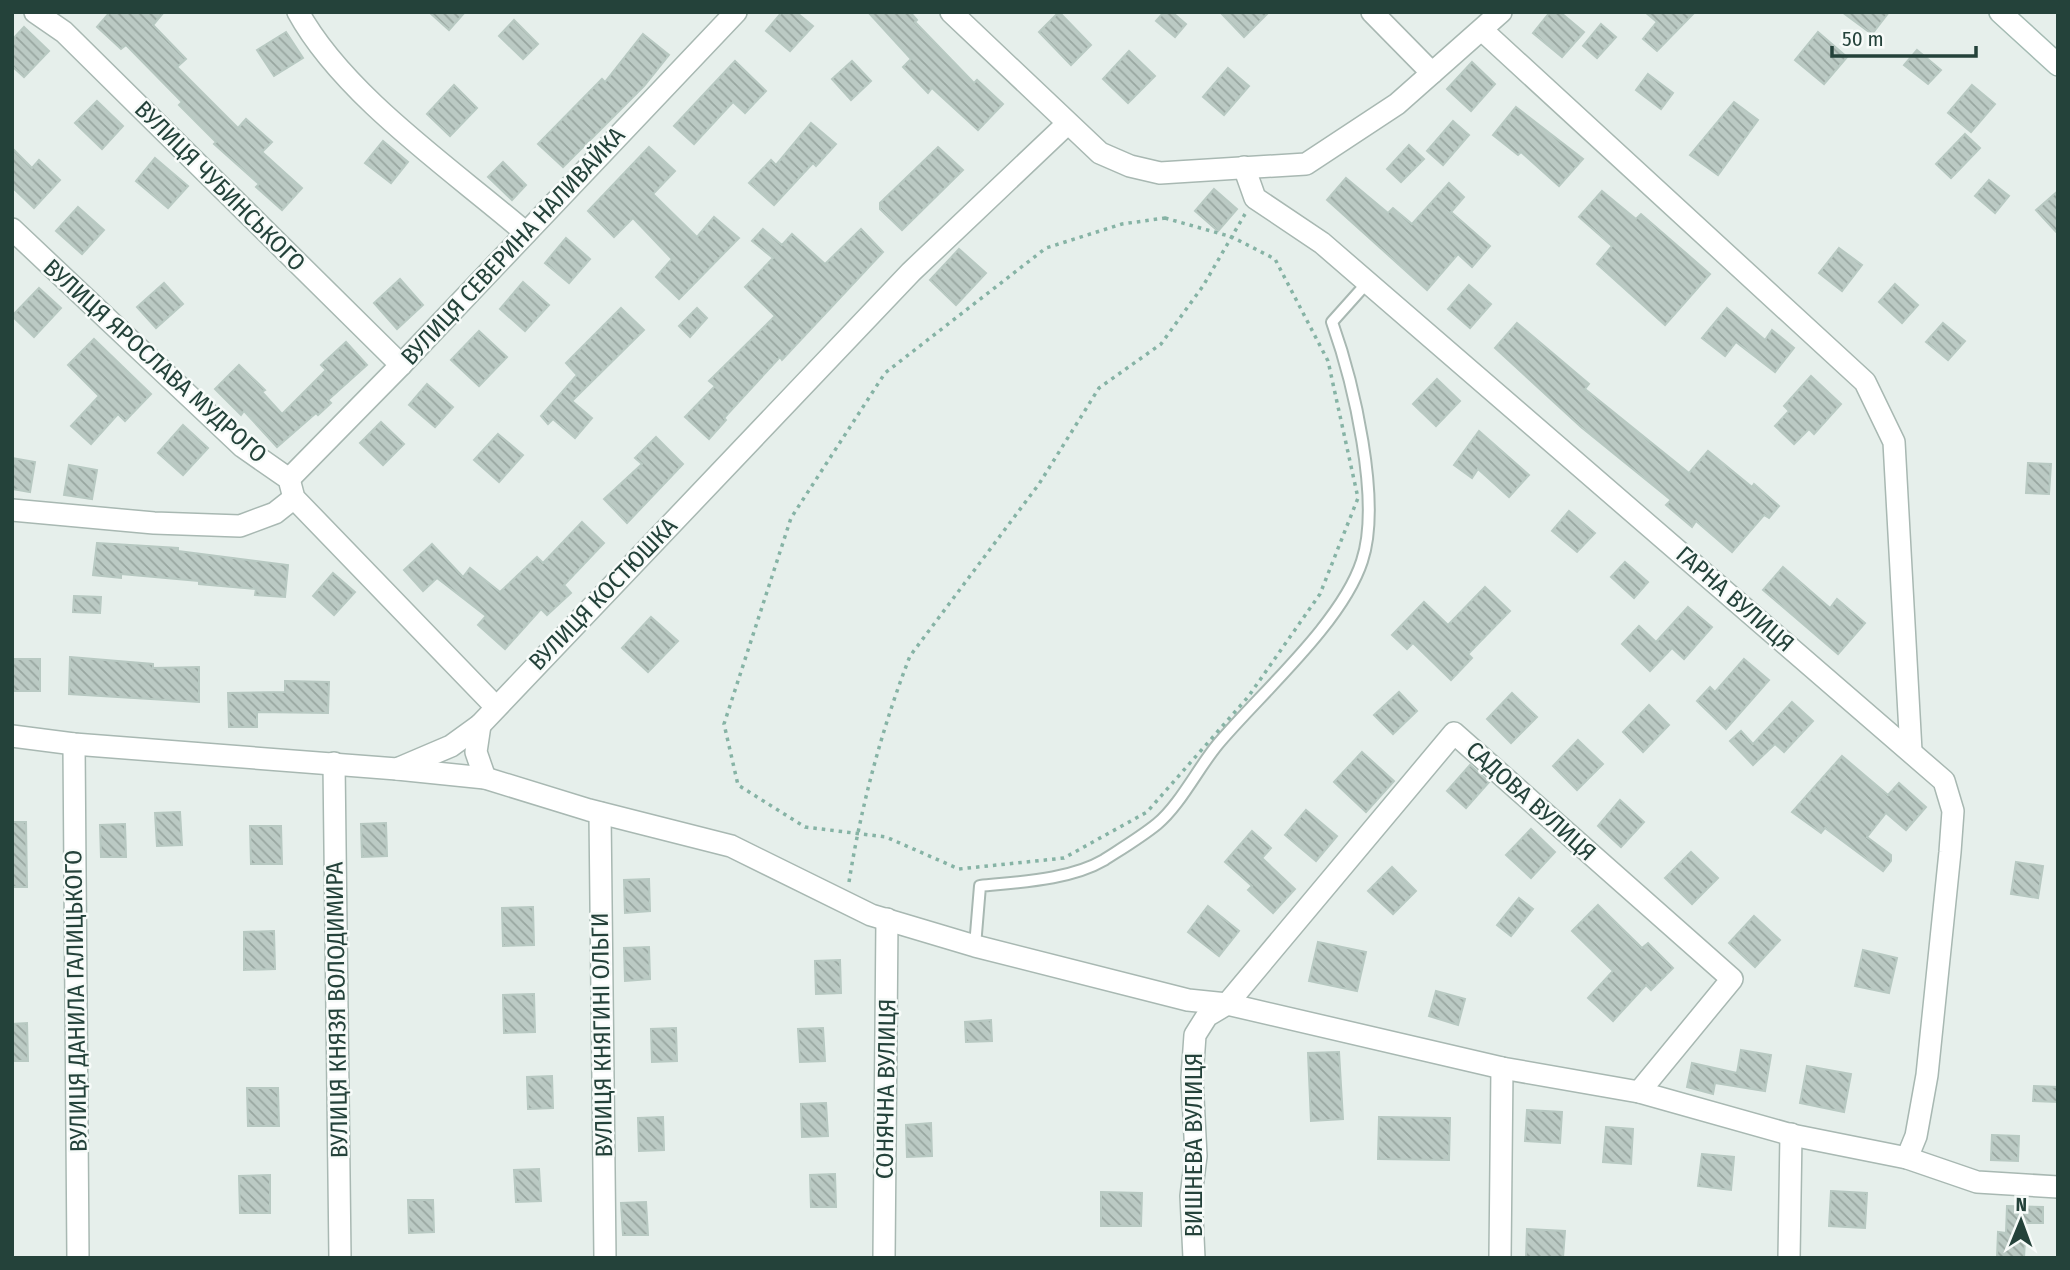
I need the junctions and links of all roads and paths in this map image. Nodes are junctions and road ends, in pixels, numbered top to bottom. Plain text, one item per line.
1 (35, 12) edge
2 (298, 12) edge
3 (736, 12) edge
4 (951, 12) edge
5 (1372, 12) edge
6 (1501, 12) edge
7 (2000, 12) edge
8 (1482, 30) junction
9 (2058, 65) edge
10 (1432, 73) junction
11 (1067, 124) junction
12 (1244, 167) junction
13 (1255, 198) junction
14 (12, 229) edge
15 (526, 233) junction
16 (1232, 237) junction
17 (1366, 284) junction
18 (401, 365) junction
19 (291, 488) junction
20 (12, 510) edge
21 (496, 707) junction
22 (480, 725) junction
23 (12, 736) edge
24 (74, 744) junction
25 (1911, 751) junction
26 (334, 763) junction
27 (397, 769) junction
28 (485, 778) junction
29 (600, 813) junction
30 (856, 835) junction
31 (847, 902) junction
32 (887, 919) junction
33 (975, 946) junction
34 (1227, 1004) junction
35 (1502, 1068) junction
36 (1639, 1092) junction
37 (1791, 1134) junction
38 (1907, 1158) junction
39 (2058, 1187) edge
40 (78, 1258) edge
41 (340, 1258) edge
42 (605, 1258) edge
43 (884, 1258) edge
44 (1194, 1258) edge
45 (1500, 1258) edge
46 (1789, 1258) edge

1 - 18 street, ВУЛИЦЯ ЧУБИНСЬКОГО
2 - 15 street
3 - 15 street, ВУЛИЦЯ СЕВЕРИНА НАЛИВАЙКА
4 - 11 street
5 - 10 street
6 - 8 street
7 - 9 street
8 - 10 street
8 - 25 street
10 - 12 street
11 - 12 street
11 - 21 street, ВУЛИЦЯ КОСТЮШКА
12 - 13 street
13 - 16 path
13 - 17 street, ГАРНА ВУЛИЦЯ
14 - 19 street, ВУЛИЦЯ ЯРОСЛАВА МУДРОГО
15 - 18 street, ВУЛИЦЯ СЕВЕРИНА НАЛИВАЙКА
16 - 30 path
16 - 30 path
16 - 30 path
17 - 25 street, ГАРНА ВУЛИЦЯ
17 - 33 lane
18 - 19 street, ВУЛИЦЯ СЕВЕРИНА НАЛИВАЙКА
19 - 20 street, ВУЛИЦЯ СЕВЕРИНА НАЛИВАЙКА
19 - 21 street, ВУЛИЦЯ ЯРОСЛАВА МУДРОГО
21 - 22 street, ВУЛИЦЯ КОСТЮШКА
22 - 27 street, ВУЛИЦЯ КОСТЮШКА
22 - 28 street
23 - 24 street, ВУЛИЦЯ КОСТЮШКА
24 - 26 street, ВУЛИЦЯ КОСТЮШКА
24 - 40 street, ВУЛИЦЯ ДАНИЛА ГАЛИЦЬКОГО
25 - 38 street, ГАРНА ВУЛИЦЯ
26 - 27 street, ВУЛИЦЯ КОСТЮШКА
26 - 41 street, ВУЛИЦЯ КНЯЗЯ ВОЛОДИМИРА
27 - 28 street
28 - 29 street
29 - 31 street
29 - 42 street, ВУЛИЦЯ КНЯГИНІ ОЛЬГИ
30 - 31 path
31 - 32 street
32 - 33 street
32 - 43 street, СОНЯЧНА ВУЛИЦЯ
33 - 34 street
34 - 35 street
34 - 36 street, САДОВА ВУЛИЦЯ
34 - 44 street, ВИШНЕВА ВУЛИЦЯ
35 - 36 street
35 - 45 street
36 - 37 street
37 - 38 street
37 - 46 street
38 - 39 street

